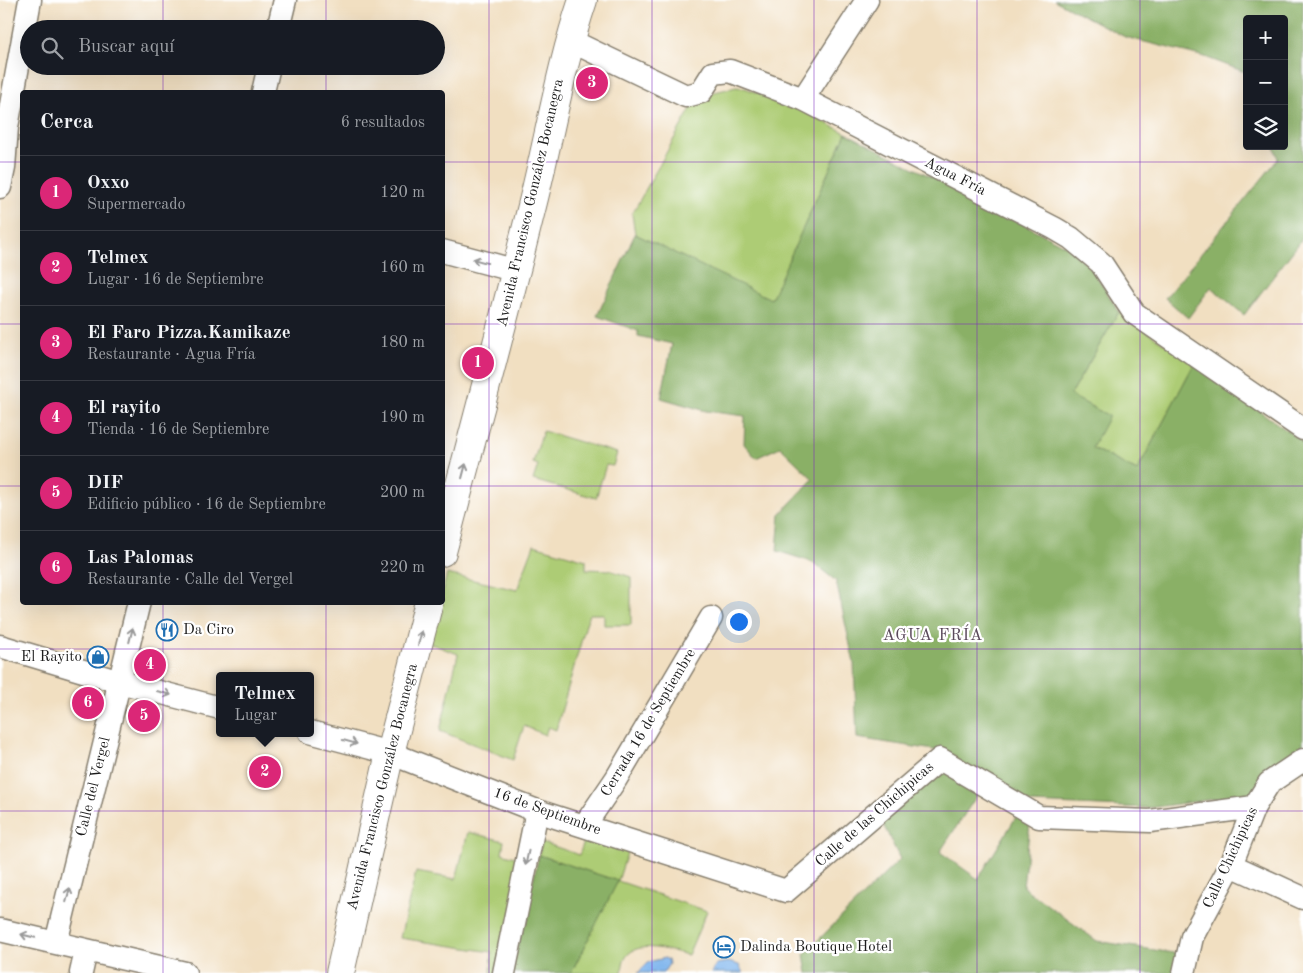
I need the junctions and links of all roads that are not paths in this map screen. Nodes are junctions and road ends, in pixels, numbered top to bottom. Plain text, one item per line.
1 (30, 0) edge
2 (284, 0) edge
3 (583, 0) edge
4 (867, 0) edge
5 (28, 20) edge
6 (280, 20) edge
7 (570, 40) junction
8 (21, 75) edge
9 (267, 75) edge
10 (263, 90) edge
11 (803, 99) junction
12 (15, 130) edge
13 (0, 187) edge
14 (445, 252) edge
15 (517, 271) junction
16 (1303, 429) edge
17 (445, 541) edge
18 (138, 605) edge
19 (428, 605) edge
20 (712, 618) dead end
21 (0, 646) edge
22 (120, 682) junction
23 (216, 707) edge
24 (314, 733) edge
25 (390, 753) junction
26 (1303, 760) edge
27 (1254, 807) junction
28 (537, 811) junction
29 (584, 826) junction
30 (1231, 865) junction
31 (786, 891) joint
32 (1303, 898) edge
33 (0, 930) edge
34 (56, 943) junction
35 (86, 951) junction
36 (81, 973) edge
37 (185, 973) edge
38 (340, 973) edge
39 (504, 973) edge
40 (1184, 973) edge

1 - 5 street
2 - 6 street
3 - 7 street, Avenida Francisco González Bocanegra
4 - 11 street
7 - 11 street, Agua Fría
7 - 15 street, Avenida Francisco González Bocanegra
8 - 12 street
9 - 10 street
11 - 16 street, Agua Fría
12 - 13 street
15 -> 14 street
17 -> 15 street, Avenida Francisco González Bocanegra
22 -> 18 street, Calle del Vergel
25 -> 19 street, Avenida Francisco González Bocanegra
20 - 29 street, Cerrada 16 de Septiembre
21 - 22 street
22 -> 23 street
34 -> 22 street, Calle del Vergel
24 -> 25 street, 16 de Septiembre
25 - 28 street, 16 de Septiembre
25 - 38 street, Avenida Francisco González Bocanegra
26 - 27 street, Calle Chichipicas
27 - 30 street, Calle Chichipicas
27 - 31 street, Calle de las Chichipicas
28 - 29 street, 16 de Septiembre
28 -> 39 street
29 - 31 street, 16 de Septiembre
30 - 32 street
30 - 40 street, Calle Chichipicas
34 -> 33 street
34 - 35 street
35 - 36 street
35 - 37 street

